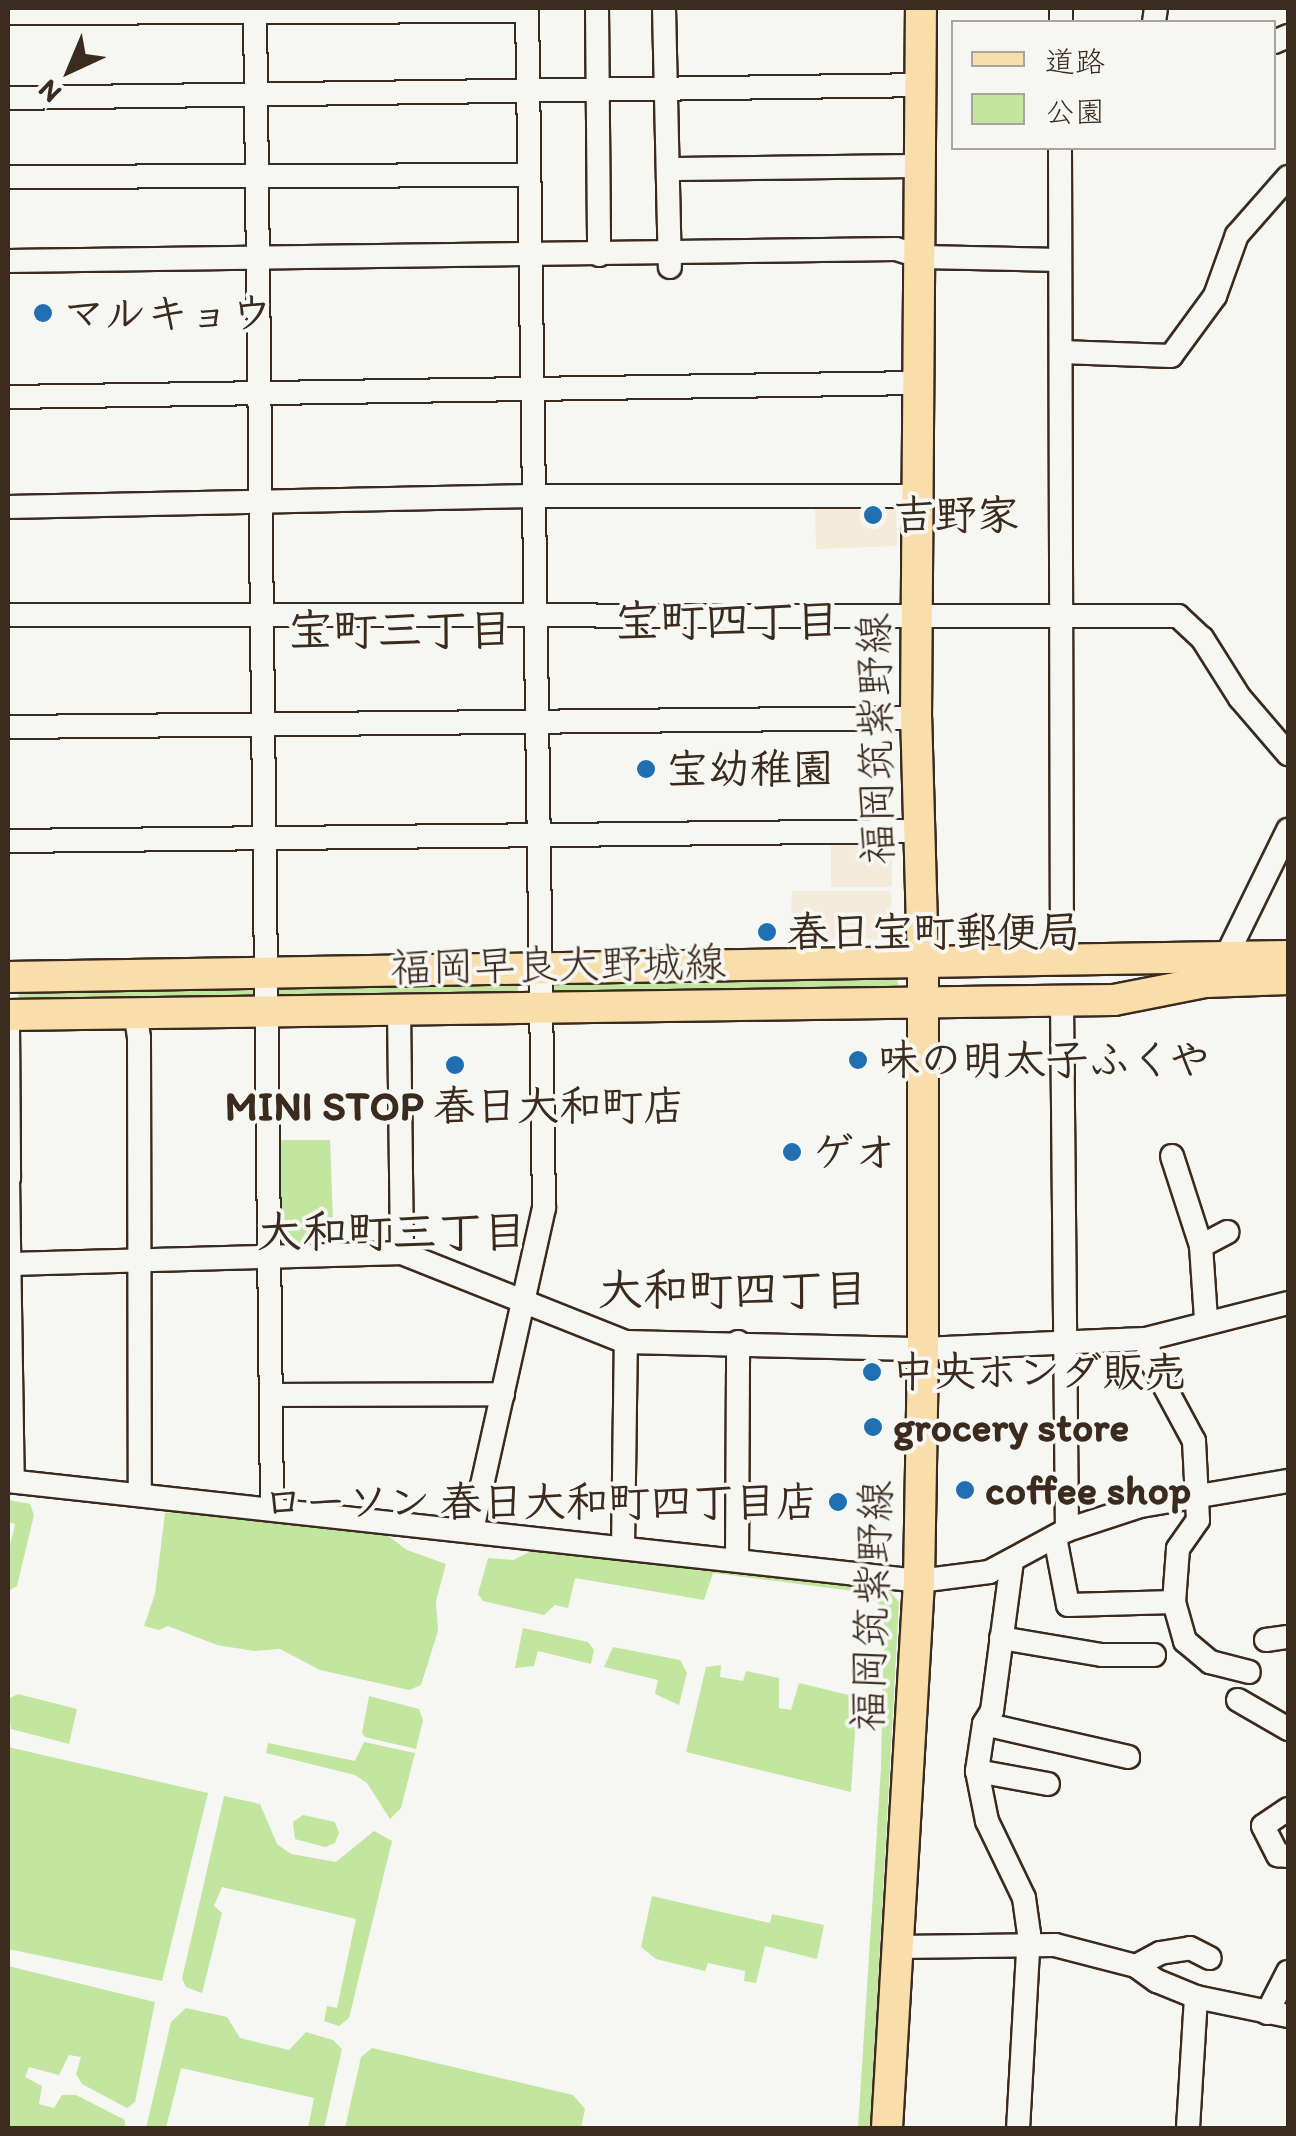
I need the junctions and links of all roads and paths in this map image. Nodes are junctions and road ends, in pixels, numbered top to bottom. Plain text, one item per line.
1 (597, 8) edge
2 (664, 8) edge
3 (921, 8) edge
4 (255, 9) edge
5 (527, 9) edge
6 (8, 13) edge
7 (922, 85) junction
8 (666, 86) junction
9 (598, 88) junction
10 (256, 94) junction
11 (528, 94) junction
12 (8, 98) edge
13 (1060, 150) edge
14 (922, 166) junction
15 (668, 169) junction
16 (530, 175) junction
17 (258, 176) junction
18 (1288, 176) edge
19 (8, 178) edge
20 (599, 255) junction
21 (922, 256) junction
22 (669, 260) junction
23 (1060, 260) junction
24 (8, 262) edge
25 (531, 263) junction
26 (259, 267) junction
27 (8, 277) edge
28 (1061, 352) junction
29 (919, 384) junction
30 (533, 388) junction
31 (260, 391) junction
32 (8, 398) edge
33 (534, 496) junction
34 (916, 496) junction
35 (261, 500) junction
36 (8, 507) edge
37 (536, 612) junction
38 (916, 613) junction
39 (8, 614) edge
40 (260, 614) junction
41 (1060, 615) junction
42 (916, 718) junction
43 (538, 721) junction
44 (265, 724) junction
45 (8, 727) edge
46 (1288, 754) edge
47 (1288, 830) edge
48 (918, 831) junction
49 (539, 835) junction
50 (265, 838) junction
51 (8, 841) edge
52 (1288, 956) edge
53 (1226, 959) junction
54 (1062, 960) junction
55 (924, 963) junction
56 (538, 971) junction
57 (267, 975) junction
58 (8, 977) edge
59 (1288, 979) edge
60 (1256, 980) junction
61 (1206, 982) junction
62 (1062, 1001) junction
63 (922, 1002) junction
64 (399, 1009) junction
65 (538, 1010) junction
66 (135, 1012) junction
67 (268, 1013) junction
68 (8, 1019) edge
69 (1172, 1156) dead end
70 (8, 1178) edge
71 (1228, 1232) dead end
72 (1200, 1246) junction
73 (402, 1253) junction
74 (270, 1259) junction
75 (137, 1262) junction
76 (12, 1264) junction
77 (1288, 1302) edge
78 (523, 1304) junction
79 (1206, 1320) junction
80 (1066, 1339) junction
81 (1146, 1339) junction
82 (626, 1342) junction
83 (738, 1342) junction
84 (923, 1349) junction
85 (503, 1394) junction
86 (273, 1395) junction
87 (10, 1481) edge
88 (1288, 1488) edge
89 (140, 1493) junction
90 (1194, 1496) junction
91 (272, 1508) junction
92 (472, 1530) junction
93 (1061, 1534) junction
94 (623, 1548) junction
95 (737, 1559) junction
96 (1012, 1561) junction
97 (919, 1581) junction
98 (1174, 1602) junction
99 (1001, 1638) junction
100 (1154, 1655) dead end
101 (1249, 1672) dead end
102 (1238, 1700) dead end
103 (984, 1724) junction
104 (1288, 1728) edge
105 (1128, 1757) dead end
106 (977, 1771) junction
107 (1048, 1784) dead end
108 (1288, 1809) edge
109 (1288, 1856) edge
110 (898, 1947) junction
111 (1026, 1948) junction
112 (1210, 1958) dead end
113 (1136, 1966) junction
114 (1288, 1972) edge
115 (1196, 1997) junction
116 (1278, 2014) edge
117 (888, 2128) edge
118 (1018, 2128) edge
119 (1188, 2128) edge

1 - 9 street
2 - 8 street
3 - 7 main road, 福岡筑紫野線
4 - 5 street
4 - 6 street
4 - 10 street
5 - 11 street
7 - 8 street
7 - 14 main road, 福岡筑紫野線
8 - 9 street
8 - 15 street
9 - 11 street
9 - 20 street
10 - 11 street
10 - 12 street
10 - 17 street
11 - 16 street
13 - 23 street
14 - 15 street
14 - 21 main road, 福岡筑紫野線
15 - 22 street
16 - 17 street
16 - 25 street
17 - 19 street
17 - 26 street
18 - 28 street
20 - 22 street
20 - 25 street
21 - 22 street
21 - 23 street
21 - 29 main road, 福岡筑紫野線
22 - 25 street
23 - 28 street
24 - 26 street
25 - 26 street
25 - 30 street
26 - 27 street
26 - 31 street
28 - 41 street
29 - 30 street
29 - 34 main road, 福岡筑紫野線
30 - 31 street
30 - 33 street
31 - 32 street
31 - 35 street
33 - 34 street
33 - 35 street
33 - 37 street
34 - 38 main road, 福岡筑紫野線
35 - 36 street
35 - 40 street
37 - 38 street
37 - 40 street
37 - 43 street
38 - 41 street
38 - 42 main road, 福岡筑紫野線
39 - 40 street
40 - 44 street
41 - 46 street
41 - 54 street
42 - 43 street
42 - 48 main road, 福岡筑紫野線
43 - 44 street
43 - 49 street
44 - 45 street
44 - 50 street
47 - 53 street
48 - 49 street
48 - 55 main road, 福岡筑紫野線
49 - 50 street
49 - 56 street
50 - 51 street
50 - 57 street
52 - 53 main road, 福岡早良大野城線
53 - 54 main road, 福岡早良大野城線
53 - 60 street
53 - 61 street
54 - 55 main road, 福岡早良大野城線
55 - 56 main road, 福岡早良大野城線
55 - 63 main road, 福岡筑紫野線
56 - 57 main road, 福岡早良大野城線
56 - 65 street
57 - 58 main road, 福岡早良大野城線
57 - 67 street
59 - 60 main road, 福岡早良大野城線
60 - 61 main road, 福岡早良大野城線
61 - 62 main road, 福岡早良大野城線
62 - 63 main road, 福岡早良大野城線
62 - 80 street
63 - 65 main road, 福岡早良大野城線
63 - 84 main road, 福岡筑紫野線
64 - 65 main road, 福岡早良大野城線
64 - 67 main road, 福岡早良大野城線
64 - 73 street
65 - 78 street
66 - 67 main road, 福岡早良大野城線
66 - 68 main road, 福岡早良大野城線
66 - 75 street
67 - 74 street
68 - 70 street
69 - 72 street
70 - 76 street
71 - 72 street
72 - 79 street
73 - 74 street
73 - 78 street
74 - 75 street
74 - 86 street
75 - 76 street
75 - 89 street
76 - 87 street
77 - 79 street
78 - 82 street
78 - 85 street
79 - 81 street
80 - 81 street
80 - 84 street
80 - 93 street
81 - 90 street
82 - 83 street
82 - 94 street
83 - 84 street
83 - 95 street
84 - 97 main road, 福岡筑紫野線
85 - 86 street
85 - 92 street
86 - 91 street
87 - 89 street
88 - 90 street
89 - 91 street
90 - 93 street
90 - 98 street
91 - 92 street
92 - 94 street
93 - 96 street
93 - 98 street
94 - 95 street
95 - 97 street
96 - 97 street
96 - 99 street
97 - 110 main road, 福岡筑紫野線
98 - 101 street
99 - 100 street
99 - 103 street
102 - 104 street
103 - 105 street
103 - 106 street
106 - 107 street
106 - 111 street
108 - 109 street
110 - 111 street
110 - 117 main road, 福岡筑紫野線
111 - 113 street
111 - 118 street
112 - 113 street
113 - 115 street
114 - 116 street
115 - 116 street
115 - 119 street

